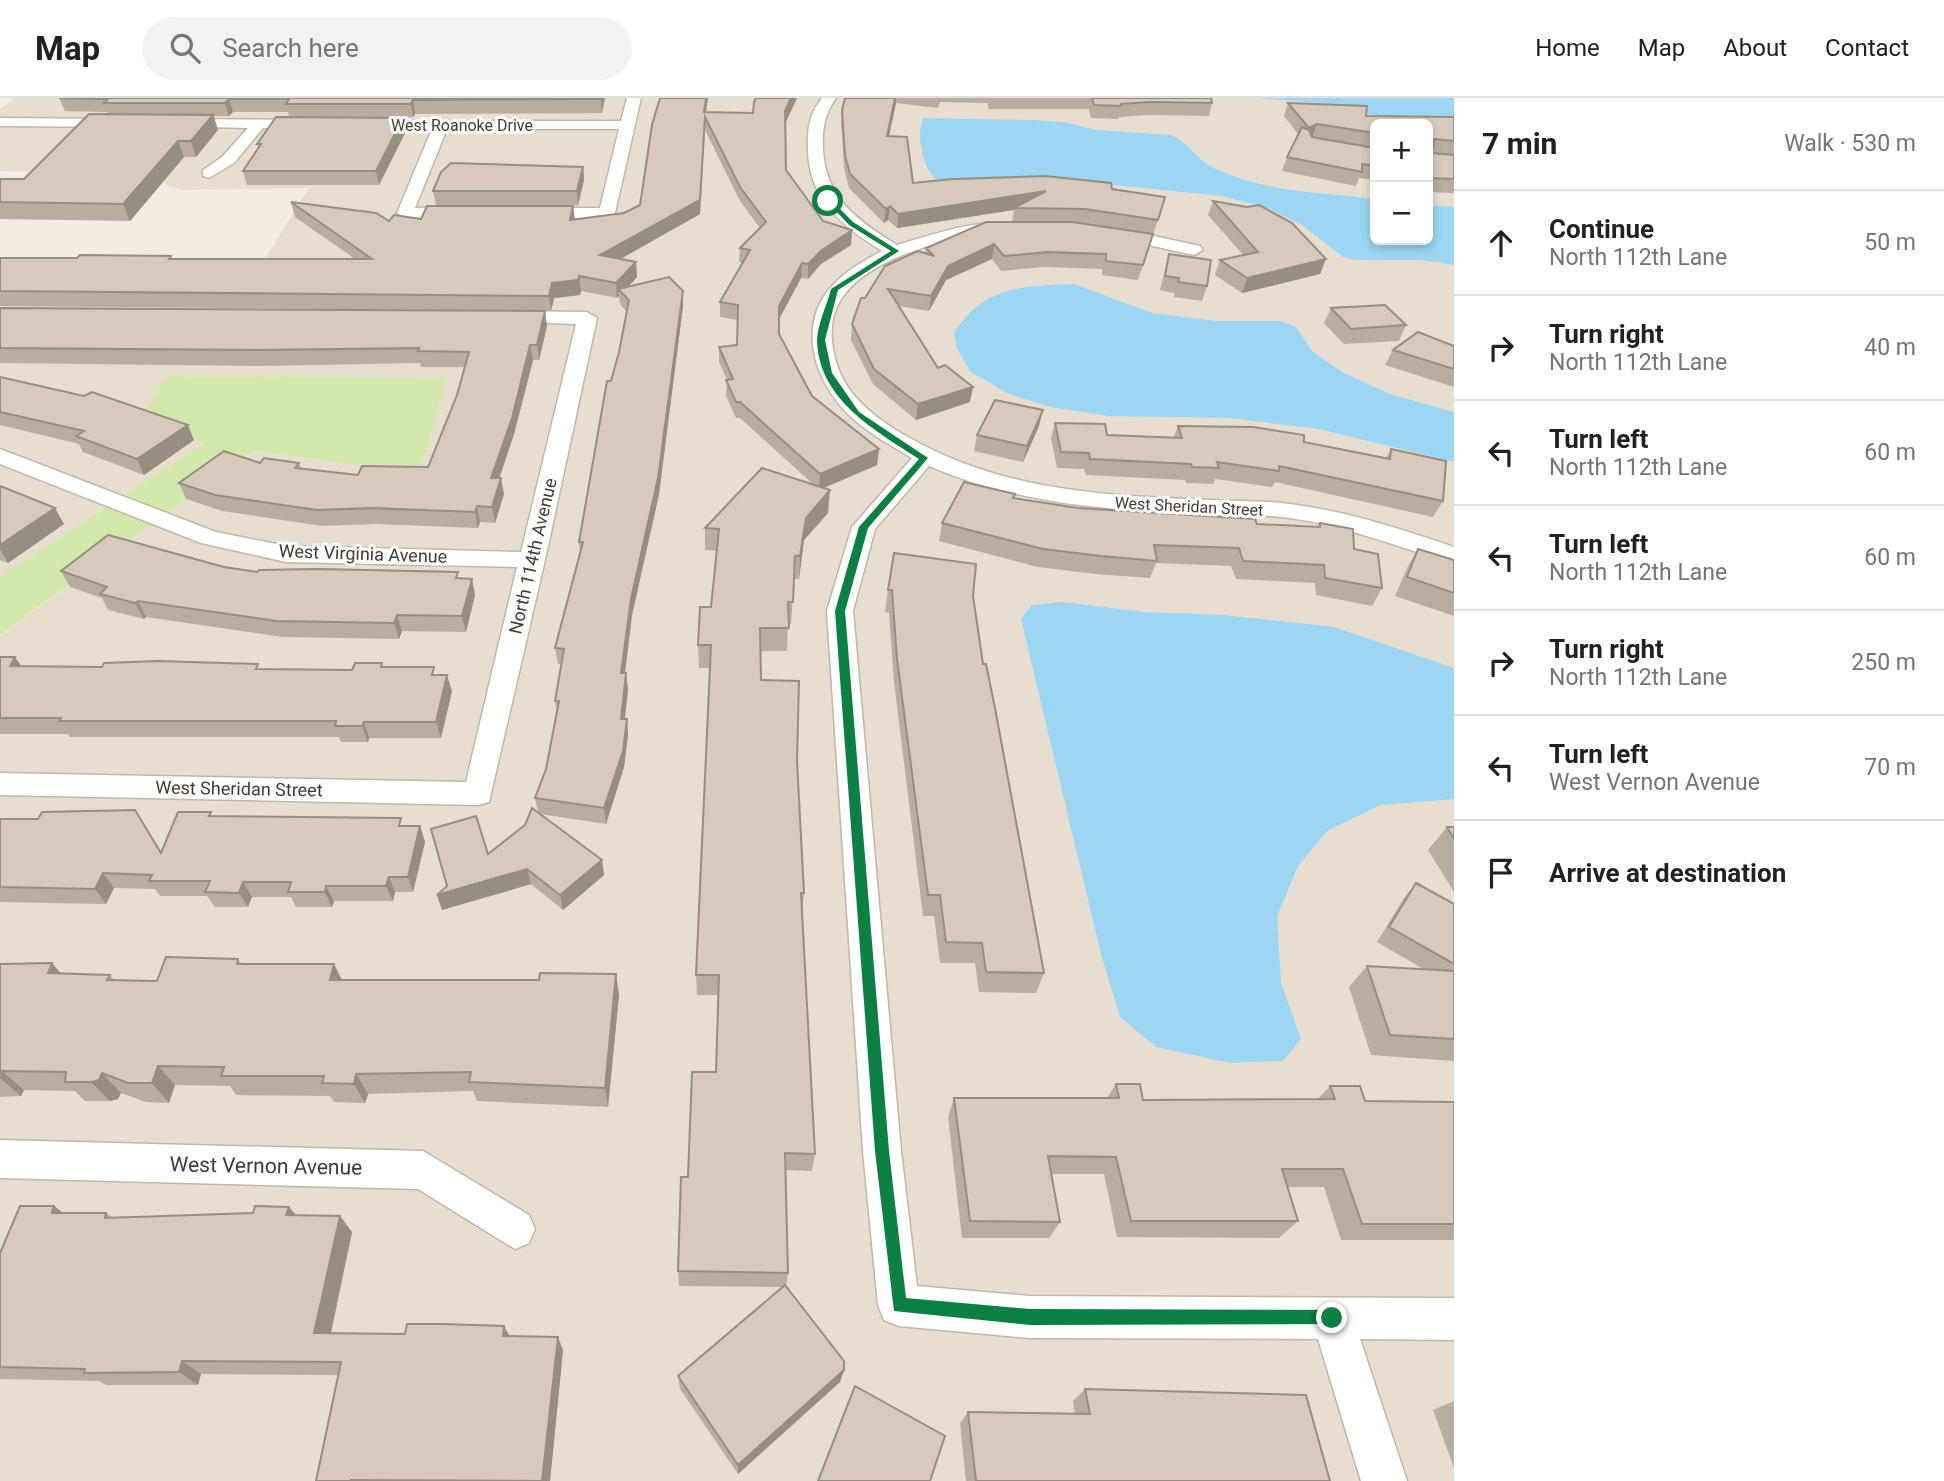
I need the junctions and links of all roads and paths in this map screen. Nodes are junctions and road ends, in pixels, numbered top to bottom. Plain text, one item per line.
1 (634, 98) edge
2 (829, 98) edge
3 (0, 122) edge
4 (139, 123) edge
5 (166, 123) edge
6 (259, 124) junction
7 (324, 124) edge
8 (350, 124) edge
9 (441, 125) junction
10 (629, 125) junction
11 (209, 173) dead end
12 (479, 212) edge
13 (519, 213) edge
14 (1017, 228) edge
15 (1092, 229) edge
16 (1194, 250) dead end
17 (895, 251) junction
18 (489, 317) edge
19 (0, 456) edge
20 (924, 458) junction
21 (1454, 555) edge
22 (533, 560) junction
23 (0, 784) edge
24 (478, 794) joint
25 (0, 1160) edge
26 (515, 1230) dead end
27 (1332, 1318) junction
28 (1454, 1318) edge
29 (1384, 1481) edge

1 - 10 street
2 - 17 street
3 - 4 street
5 - 6 street
6 - 7 street
6 - 11 street
8 - 9 street, West Roanoke Drive
9 - 10 street, West Roanoke Drive
9 - 12 street
10 - 13 street
14 - 17 street, West Sheridan Street
15 - 16 street
17 - 20 street, West Sheridan Street
18 - 22 street, North 114th Avenue
19 - 22 street, West Virginia Avenue
20 - 21 street, West Sheridan Street
20 - 27 street
22 - 24 street, North 114th Avenue
23 - 24 street, West Sheridan Street
25 - 26 street, West Vernon Avenue
27 - 28 street
27 - 29 street

